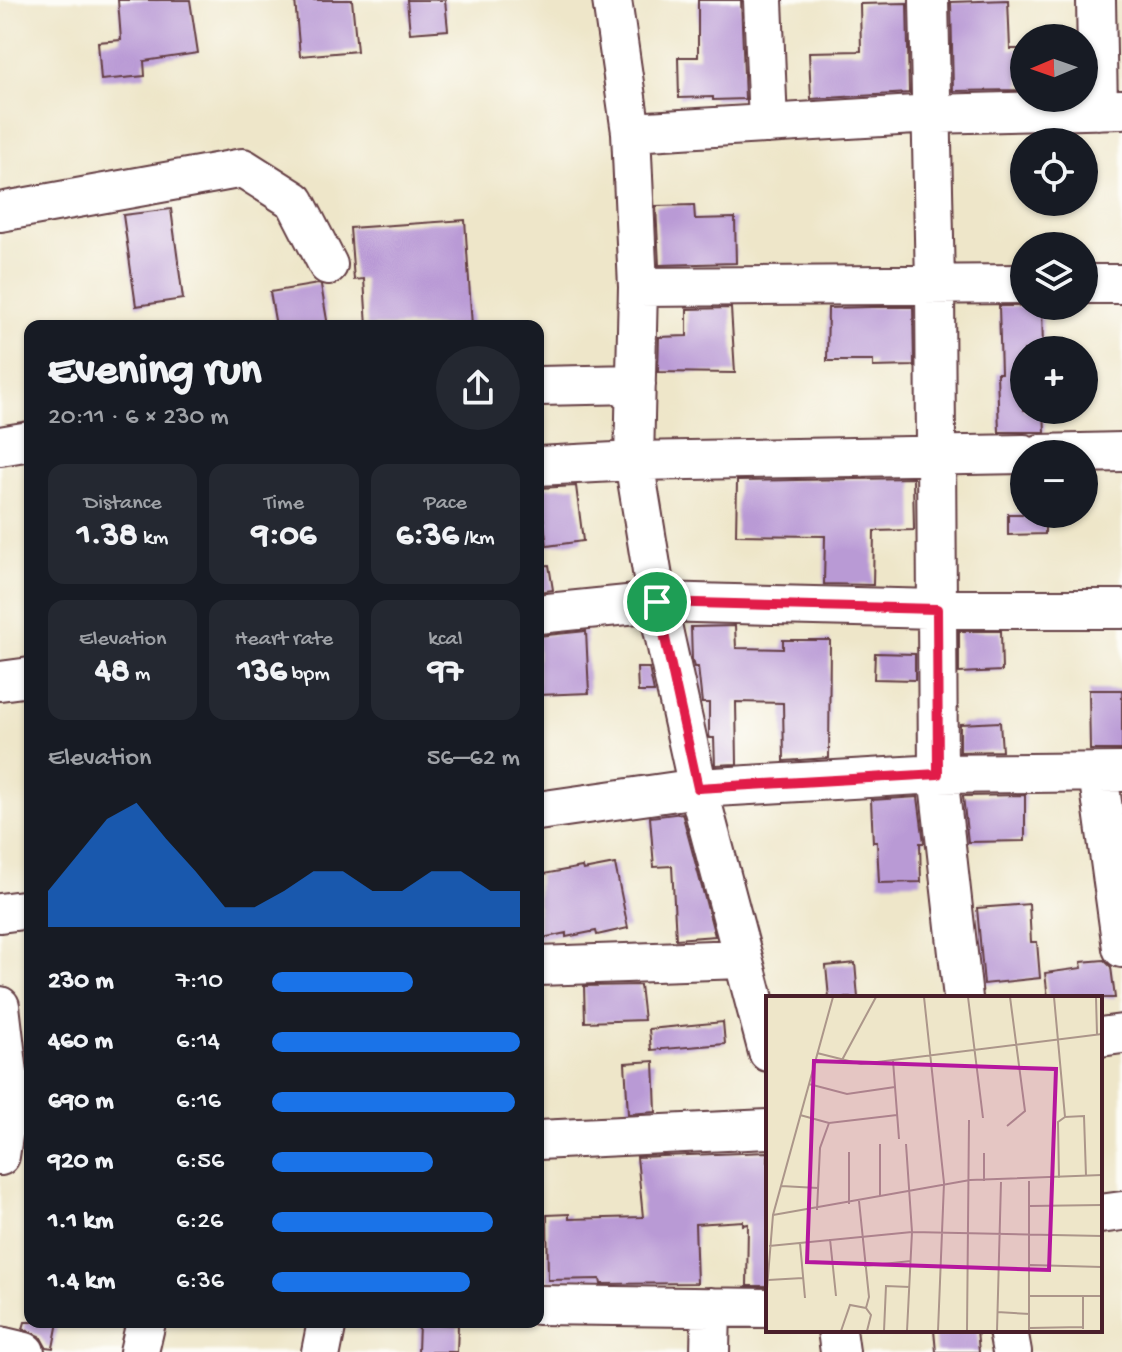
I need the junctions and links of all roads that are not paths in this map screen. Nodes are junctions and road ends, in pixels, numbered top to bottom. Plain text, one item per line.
1 (612, 0) edge
2 (763, 0) edge
3 (929, 0) edge
4 (1096, 0) edge
5 (1110, 109) edge
6 (932, 114) junction
7 (768, 124) junction
8 (631, 132) junction
9 (0, 212) edge
10 (328, 265) dead end
11 (935, 284) junction
12 (1010, 284) edge
13 (1098, 284) edge
14 (1122, 284) edge
15 (638, 287) junction
16 (636, 384) junction
17 (544, 386) edge
18 (24, 442) edge
19 (0, 446) edge
20 (1122, 452) edge
21 (1098, 453) edge
22 (1010, 454) edge
23 (934, 456) junction
24 (634, 461) junction
25 (544, 466) edge
26 (657, 602) junction
27 (937, 609) junction
28 (1122, 609) edge
29 (544, 613) edge
30 (24, 678) edge
31 (0, 681) edge
32 (1110, 772) edge
33 (938, 774) junction
34 (698, 788) junction
35 (544, 810) edge
36 (24, 910) edge
37 (0, 913) edge
38 (1122, 948) edge
39 (742, 959) junction
40 (544, 966) edge
41 (963, 996) edge
42 (0, 1006) edge
43 (1122, 1034) edge
44 (1102, 1037) edge
45 (766, 1045) edge
46 (766, 1129) edge
47 (544, 1140) edge
48 (0, 1156) edge
49 (1122, 1211) edge
50 (1102, 1214) edge
51 (544, 1305) edge
52 (711, 1307) junction
53 (766, 1308) edge
54 (145, 1328) edge
55 (326, 1328) edge
56 (837, 1332) edge
57 (1008, 1332) edge
58 (0, 1346) edge
59 (25, 1352) edge
60 (139, 1352) edge
61 (321, 1352) edge
62 (710, 1352) edge
63 (840, 1352) edge
64 (1012, 1352) edge

1 - 8 street
2 - 7 street
3 - 6 street
4 - 5 street
5 - 6 street
6 - 7 street
6 - 11 street
7 - 8 street
8 - 15 street
9 - 10 street
11 - 12 street
11 - 15 street
11 - 23 street
13 - 14 street
15 - 16 street
16 - 17 street
16 - 24 street
18 - 19 street
20 - 21 street
22 - 23 street
23 - 24 street
23 - 27 street
24 - 25 street
24 - 26 street
26 - 27 street
26 - 29 street
26 - 34 street
27 - 28 street
27 - 33 street
30 - 31 street
32 - 33 street
32 - 38 street
33 - 34 street
33 - 41 street
34 - 35 street
34 - 39 street
36 - 37 street
39 - 40 street
39 - 45 street
42 - 48 street
43 - 44 street
46 - 47 street
49 - 50 street
51 - 52 street
52 - 53 street
52 - 62 street
54 - 60 street
55 - 61 street
56 - 63 street
57 - 64 street
58 - 59 street

